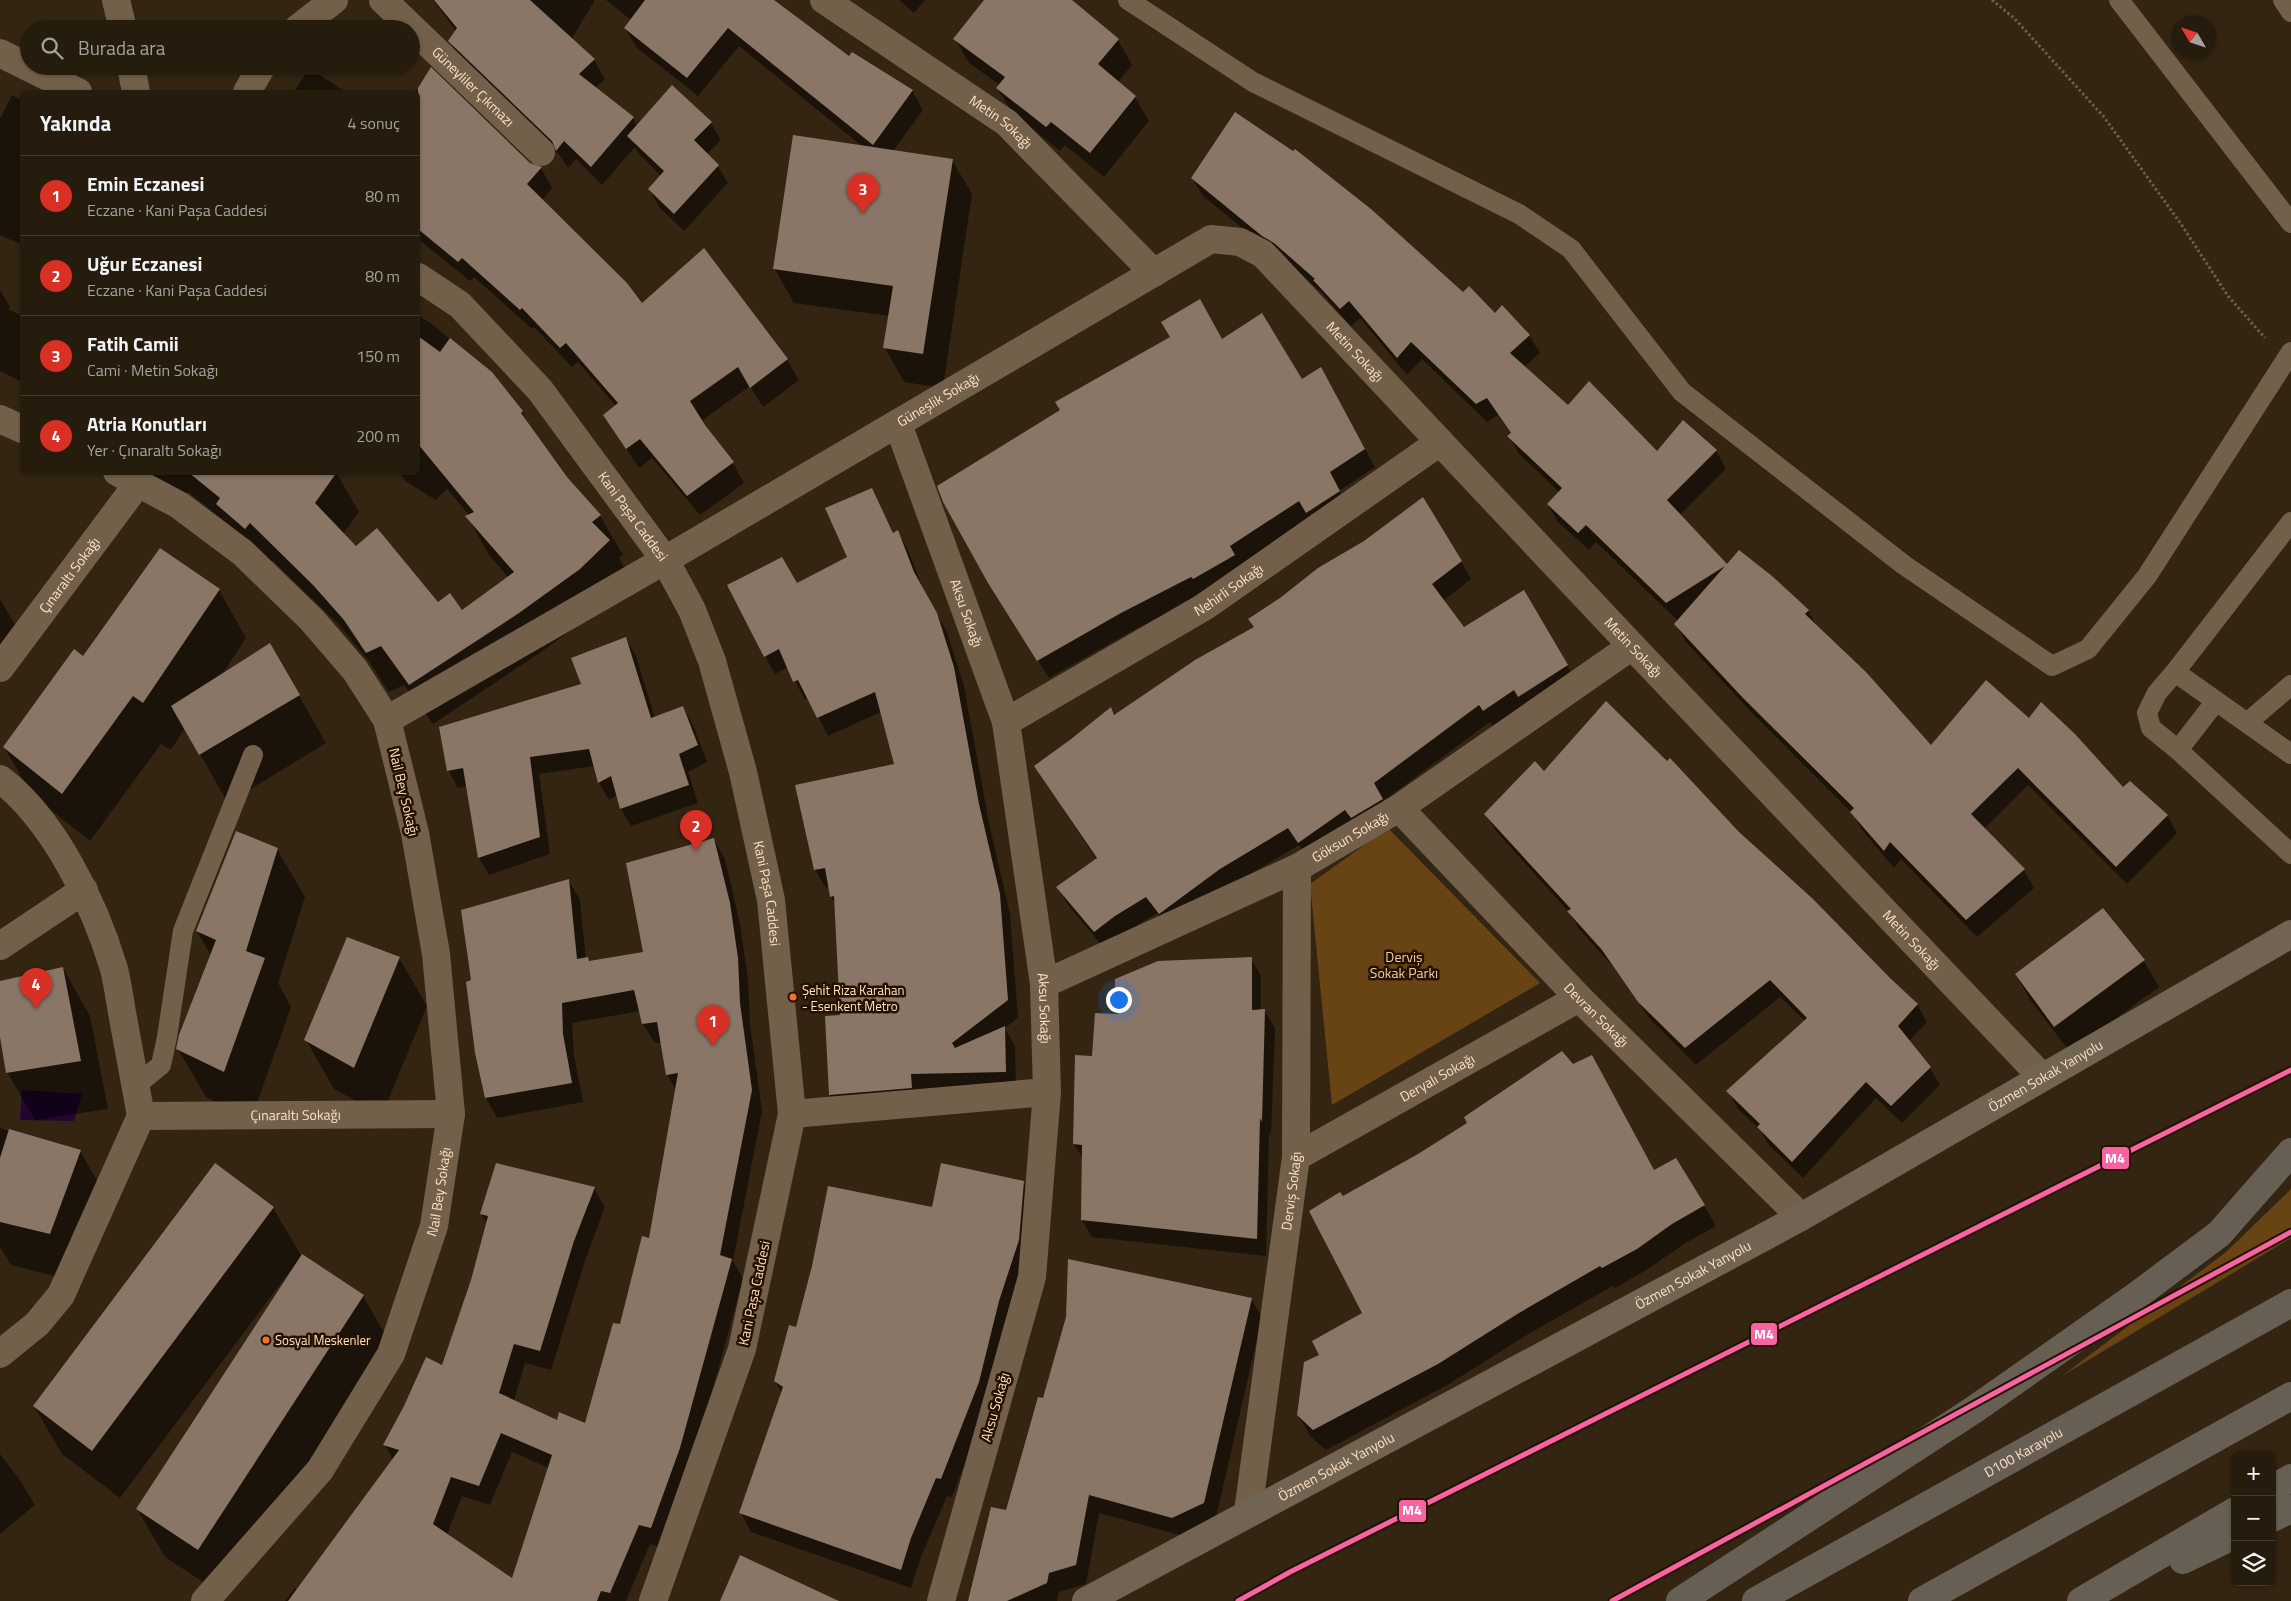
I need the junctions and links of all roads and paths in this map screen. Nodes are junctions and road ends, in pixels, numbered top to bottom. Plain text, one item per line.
1 (116, 0) edge
2 (334, 0) edge
3 (383, 0) edge
4 (824, 0) edge
5 (1128, 0) edge
6 (1992, 0) edge
7 (2118, 0) edge
8 (2283, 0) edge
9 (2291, 12) edge
10 (120, 20) edge
11 (309, 20) edge
12 (404, 20) edge
13 (420, 36) edge
14 (0, 53) edge
15 (20, 63) edge
16 (44, 75) edge
17 (133, 75) edge
18 (257, 75) edge
19 (74, 90) edge
20 (136, 90) edge
21 (248, 90) edge
22 (541, 152) dead end
23 (2291, 223) edge
24 (1211, 239) joint
25 (1154, 273) junction
26 (420, 278) edge
27 (2288, 357) edge
28 (0, 419) edge
29 (898, 424) junction
30 (20, 428) edge
31 (1440, 442) junction
32 (128, 477) edge
33 (2291, 522) edge
34 (665, 560) junction
35 (1632, 646) junction
36 (0, 668) edge
37 (2175, 672) junction
38 (2291, 685) edge
39 (2216, 701) junction
40 (387, 720) junction
41 (1006, 722) junction
42 (2248, 722) junction
43 (2178, 750) junction
44 (254, 754) dead end
45 (2291, 754) edge
46 (0, 778) edge
47 (1399, 808) junction
48 (2291, 854) edge
49 (1297, 868) junction
50 (84, 890) junction
51 (2291, 934) edge
52 (0, 946) edge
53 (1044, 984) junction
54 (1579, 998) junction
55 (2042, 1077) junction
56 (135, 1082) junction
57 (1047, 1092) junction
58 (451, 1114) junction
59 (792, 1114) junction
60 (141, 1116) junction
61 (2291, 1152) edge
62 (1296, 1157) junction
63 (1801, 1217) junction
64 (2291, 1303) edge
65 (0, 1354) edge
66 (2291, 1396) edge
67 (2291, 1478) edge
68 (2276, 1487) edge
69 (2291, 1509) edge
70 (1248, 1512) junction
71 (2231, 1513) edge
72 (2276, 1516) edge
73 (2231, 1538) edge
74 (205, 1601) edge
75 (653, 1601) edge
76 (941, 1601) edge
77 (1086, 1601) edge
78 (1680, 1601) edge
79 (1756, 1601) edge
80 (1922, 1601) edge
81 (2081, 1601) edge
82 (2096, 1601) edge

1 - 10 street
2 - 11 street
3 - 12 street, Güneyliler Çıkmazı
4 - 25 street, Metin Sokağı
5 - 27 lane
6 - 27 path
7 - 23 lane
8 - 9 lane
13 - 22 street, Güneyliler Çıkmazı
14 - 15 street
16 - 19 street
17 - 20 street
18 - 21 street
24 - 25 street, Güneşlik Sokağı
24 - 31 street, Metin Sokağı
25 - 29 street, Güneşlik Sokağı
26 - 34 street, Kani Paşa Caddesi
28 - 30 street
29 - 34 street, Güneşlik Sokağı
29 - 41 street, Aksu Sokağı
31 - 35 street, Metin Sokağı
31 - 41 street, Nehirli Sokağı
32 - 36 street, Çınaraltı Sokağı
32 - 40 street, Nail Bey Sokağı
33 - 37 lane
34 - 40 street
34 - 59 street, Kani Paşa Caddesi
35 - 47 street, Göksun Sokağı
35 - 55 street, Metin Sokağı
37 - 39 lane
37 - 43 lane
38 - 42 lane
39 - 42 lane
39 - 43 lane
40 - 58 street, Nail Bey Sokağı
41 - 53 street, Aksu Sokağı
42 - 45 lane
43 - 48 lane
44 - 56 lane
46 - 50 street
47 - 49 street, Göksun Sokağı
47 - 54 street, Devran Sokağı
49 - 53 street, Göksun Sokağı
49 - 62 street, Derviş Sokağı
50 - 52 street
50 - 56 street
51 - 55 main road, Özmen Sokak Yanyolu
53 - 57 street, Aksu Sokağı
54 - 62 street, Deryalı Sokağı
54 - 63 street, Devran Sokağı
55 - 63 main road, Özmen Sokak Yanyolu
56 - 60 street
57 - 59 street
57 - 76 street, Aksu Sokağı
58 - 60 street, Çınaraltı Sokağı
58 - 74 street, Nail Bey Sokağı
59 - 75 street, Kani Paşa Caddesi
60 - 65 street
61 - 78 highway
62 - 70 street, Derviş Sokağı
63 - 70 main road, Özmen Sokak Yanyolu
64 - 79 highway, D100 Karayolu
66 - 80 highway
67 - 68 highway
69 - 72 highway
70 - 77 main road, Özmen Sokak Yanyolu
71 - 81 highway
73 - 82 highway

